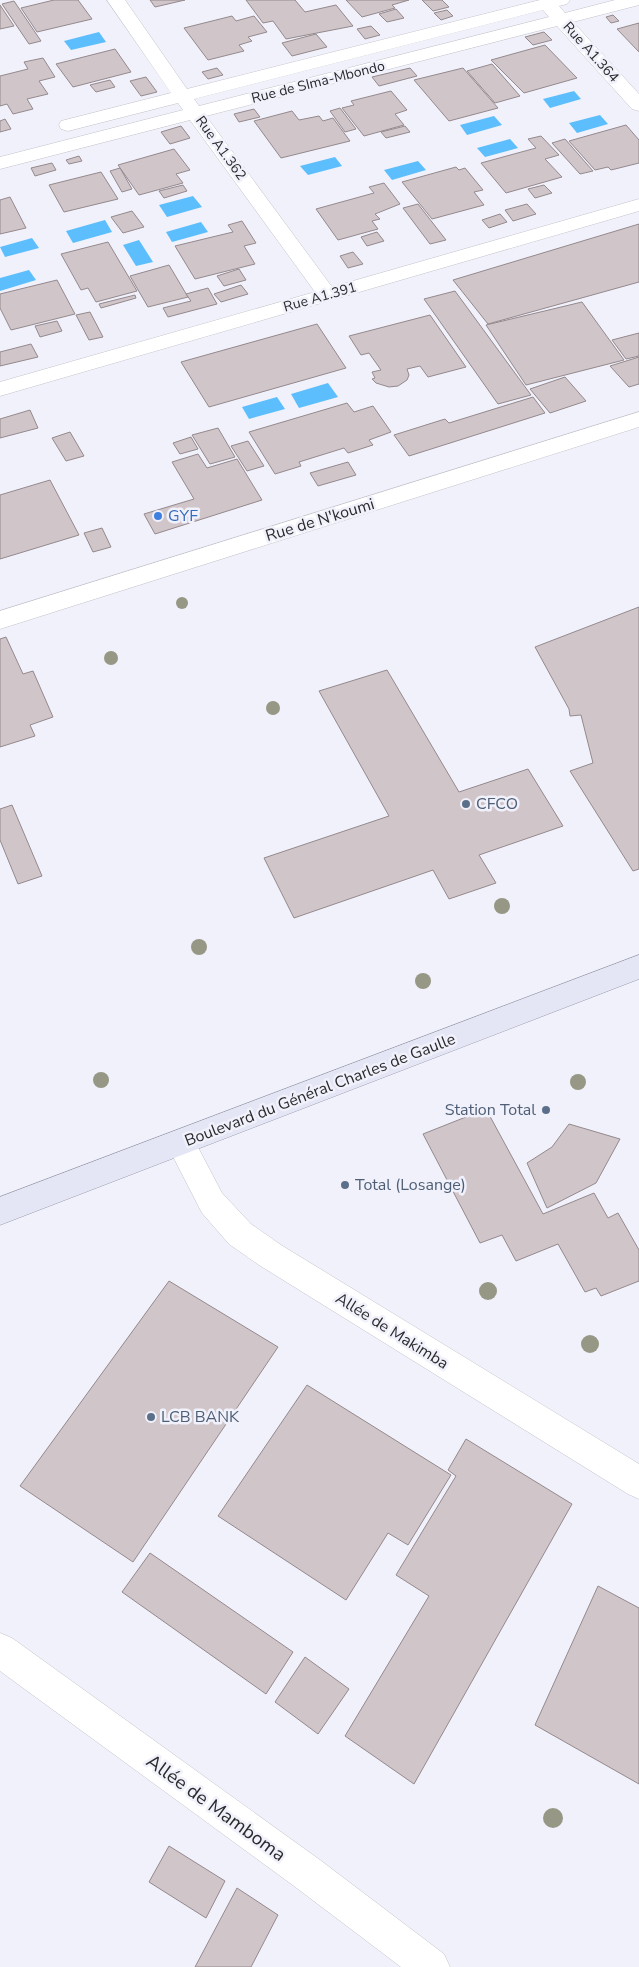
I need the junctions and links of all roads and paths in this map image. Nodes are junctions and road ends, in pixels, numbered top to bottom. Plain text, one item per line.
1 (116, 0) edge
2 (636, 0) edge
3 (550, 1) edge
4 (562, 20) junction
5 (182, 96) junction
6 (639, 105) edge
7 (196, 114) junction
8 (48, 131) dead end
9 (0, 163) edge
10 (639, 205) edge
11 (328, 295) junction
12 (0, 389) edge
13 (639, 419) edge
14 (0, 620) edge
15 (639, 967) edge
16 (181, 1143) junction
17 (0, 1211) edge
18 (639, 1483) edge
19 (1, 1653) edge
20 (431, 1967) edge

1 - 5 street, Rue A1.362
2 - 4 street, Rue de SIma-Mbondo
3 - 4 street, Rue A1.364
3 - 5 street, Rue de SIma-Mbondo
4 - 6 street, Rue A1.364
4 - 7 street, Rue de SIma-Mbondo
5 - 7 street, Rue A1.362
5 - 8 street, Rue de SIma-Mbondo
7 - 9 street, Rue de SIma-Mbondo
7 - 11 street, Rue A1.362
10 - 11 street, Rue A1.391
11 - 12 street, Rue A1.391
13 - 14 street, Rue de N'koumi
15 - 16 main road, Boulevard du Général Charles de Gaulle
16 - 17 main road, Boulevard du Général Charles de Gaulle
16 - 18 street, Allée de Makimba
19 - 20 street, Allée de Mamboma

